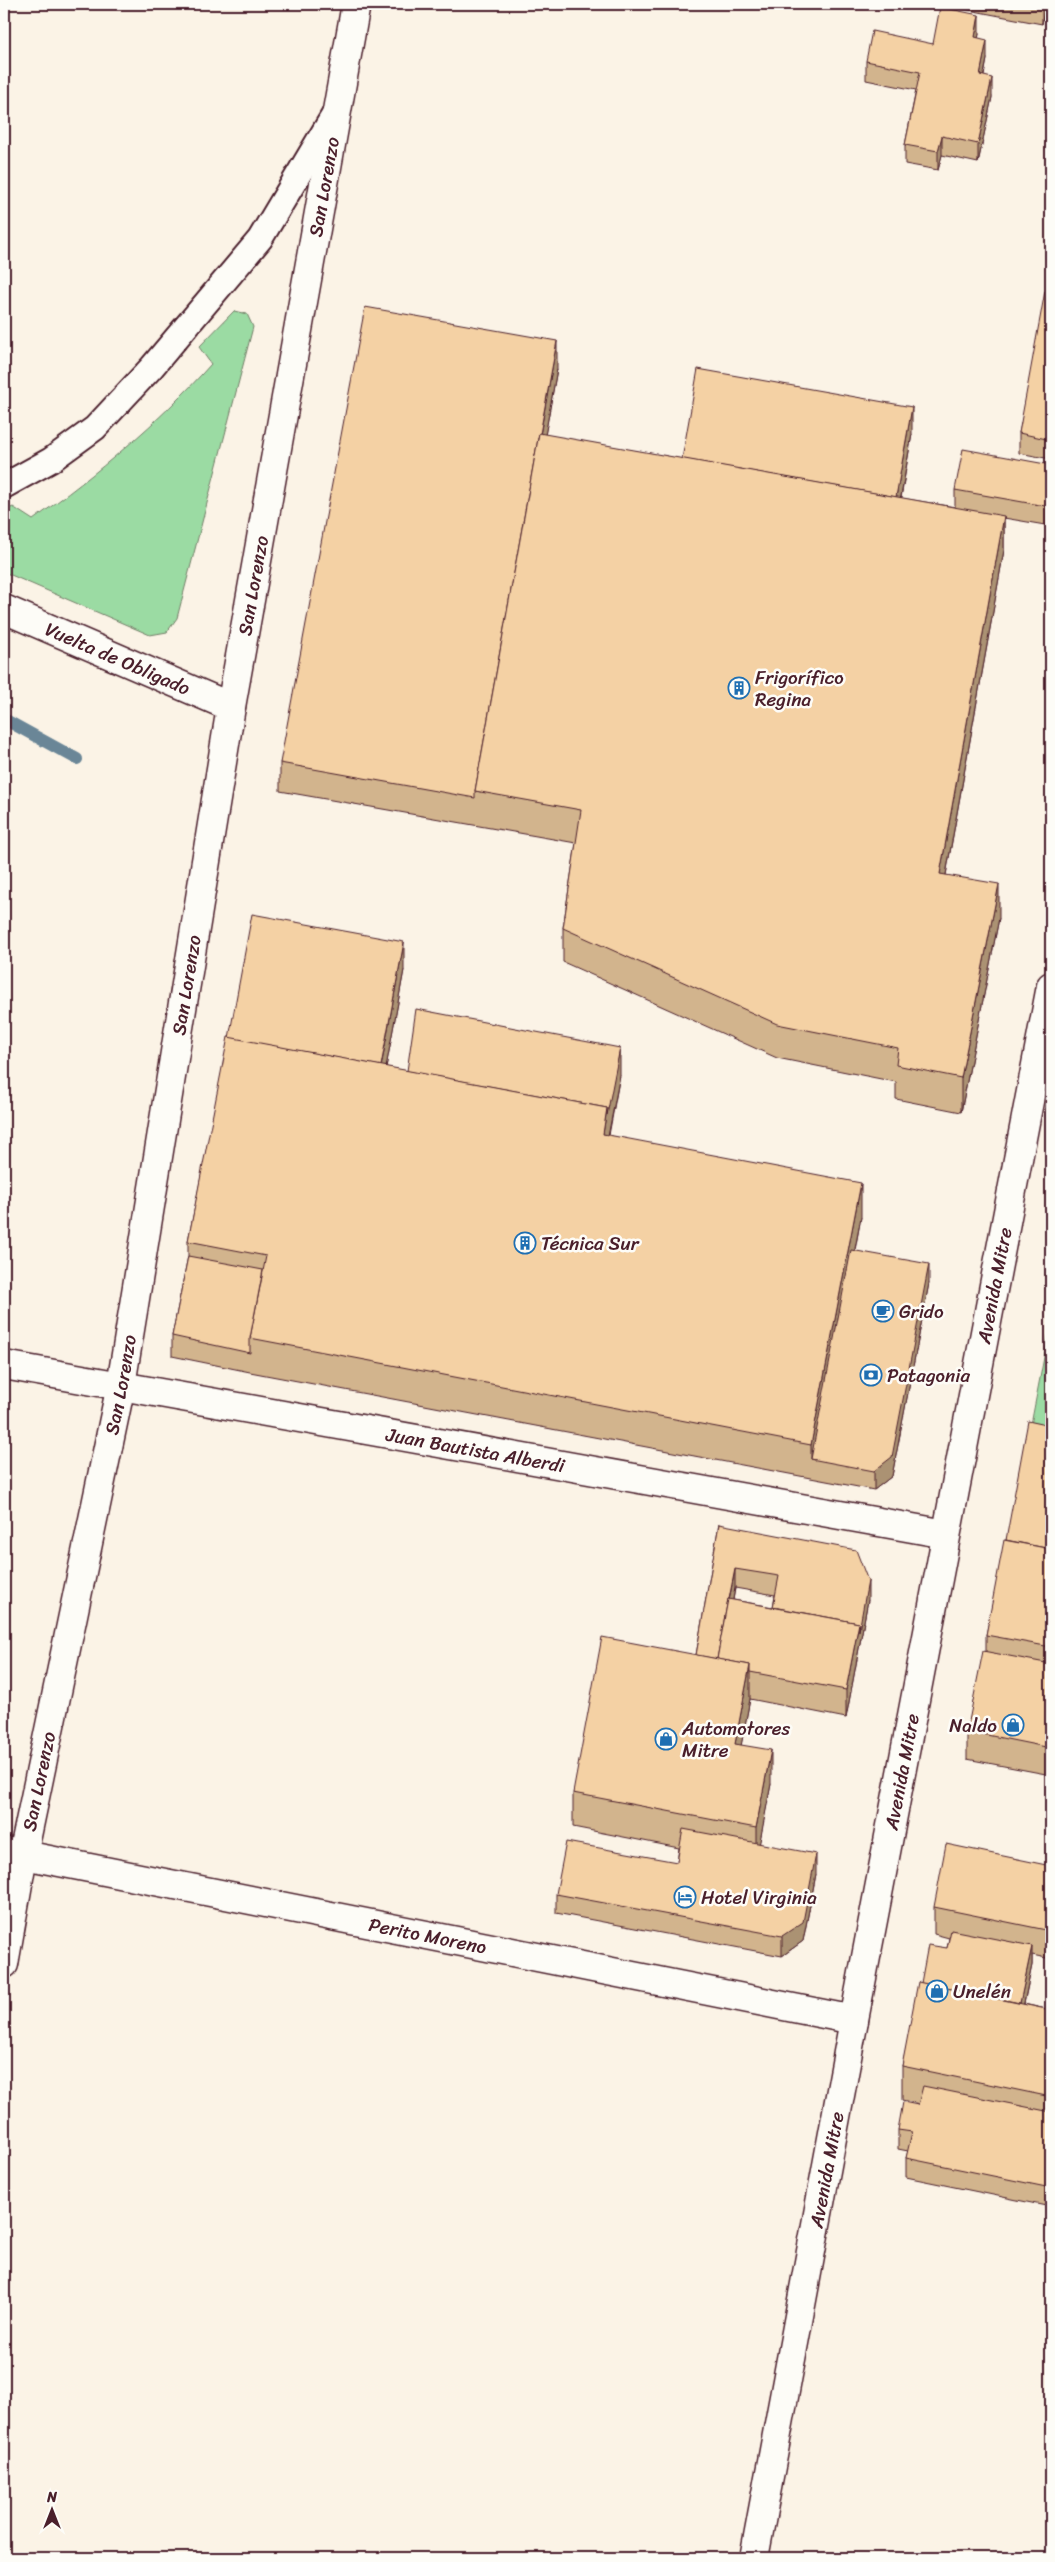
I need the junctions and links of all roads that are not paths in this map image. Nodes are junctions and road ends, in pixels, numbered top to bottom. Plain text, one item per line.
1 (356, 4) edge
2 (334, 114) junction
3 (4, 486) edge
4 (4, 609) edge
5 (231, 707) junction
6 (1051, 986) edge
7 (4, 1365) edge
8 (121, 1385) junction
9 (946, 1534) junction
10 (14, 1853) edge
11 (4, 1964) edge
12 (854, 2020) junction
13 (754, 2558) edge

1 - 2 street, San Lorenzo
2 - 3 lane
2 - 5 street, San Lorenzo
4 - 5 street, Vuelta de Obligado
5 - 8 street, San Lorenzo
6 - 9 street, Avenida Mitre
7 - 8 street, Juan Bautista Alberdi
8 - 9 street, Juan Bautista Alberdi
8 - 10 street, San Lorenzo
9 - 12 street, Avenida Mitre
10 - 11 street, San Lorenzo
10 - 12 street, Perito Moreno
12 - 13 street, Avenida Mitre

